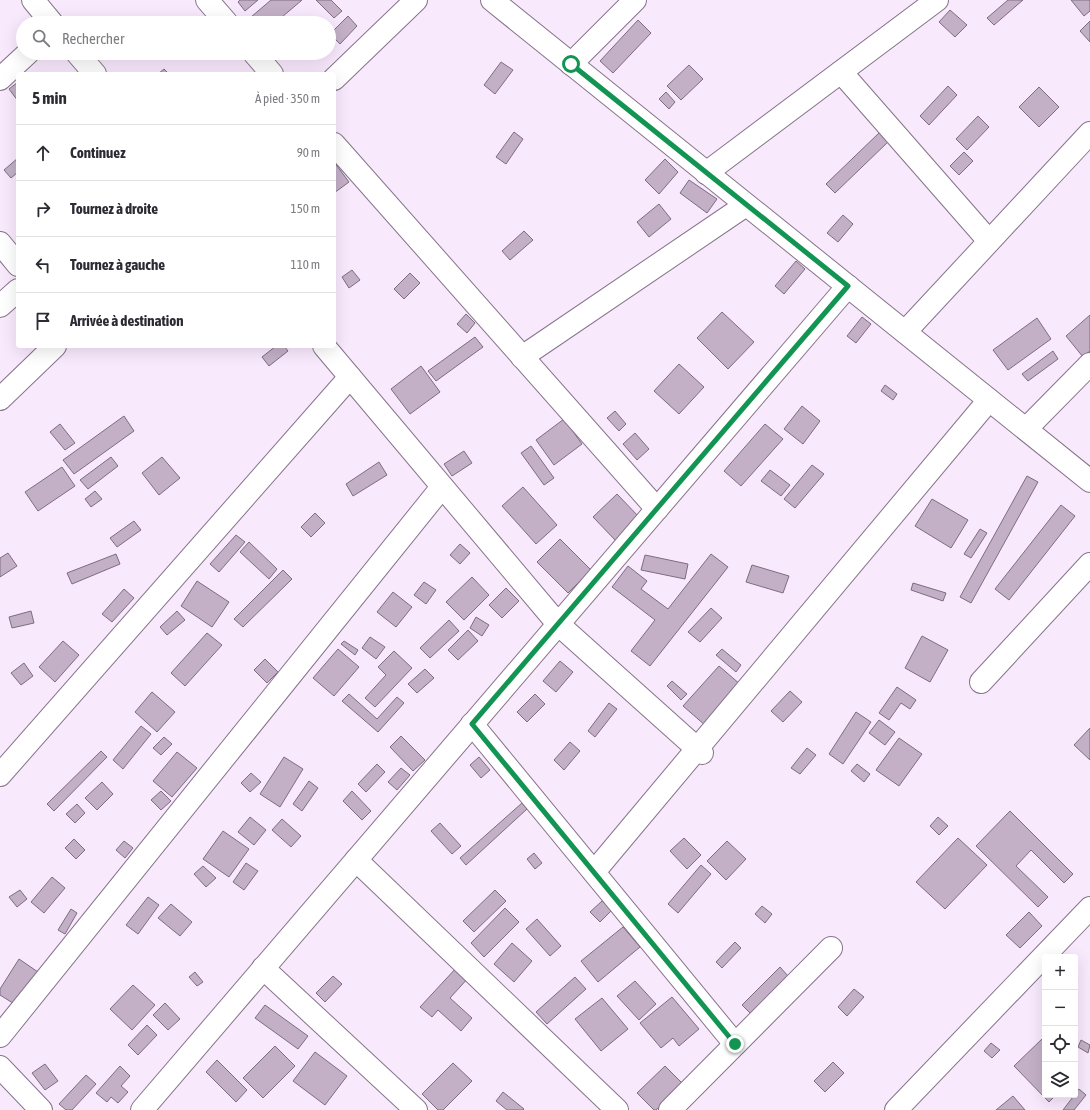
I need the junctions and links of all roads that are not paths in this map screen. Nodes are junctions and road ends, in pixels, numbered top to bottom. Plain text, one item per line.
1 (33, 0) edge
2 (207, 0) edge
3 (416, 0) edge
4 (492, 0) edge
5 (635, 0) edge
6 (937, 0) edge
7 (46, 16) edge
8 (221, 16) edge
9 (20, 60) edge
10 (83, 60) edge
11 (260, 60) edge
12 (571, 64) junction
13 (93, 72) edge
14 (270, 72) edge
15 (841, 72) junction
16 (336, 77) edge
17 (0, 79) edge
18 (1090, 133) edge
19 (336, 146) edge
20 (706, 173) junction
21 (746, 205) junction
22 (989, 241) junction
23 (0, 243) edge
24 (16, 263) edge
25 (848, 286) junction
26 (16, 292) edge
27 (0, 306) edge
28 (905, 332) junction
29 (53, 348) edge
30 (326, 348) edge
31 (522, 357) junction
32 (1090, 364) edge
33 (350, 377) junction
34 (0, 399) edge
35 (989, 400) junction
36 (1026, 429) junction
37 (1090, 481) edge
38 (442, 487) junction
39 (657, 509) junction
40 (1090, 564) edge
41 (558, 624) junction
42 (981, 682) dead end
43 (472, 724) junction
44 (699, 751) junction
45 (0, 775) edge
46 (356, 860) junction
47 (594, 872) junction
48 (1090, 908) edge
49 (831, 948) dead end
50 (263, 968) junction
51 (0, 1036) edge
52 (735, 1044) junction
53 (0, 1067) edge
54 (904, 1107) edge
55 (40, 1110) edge
56 (142, 1110) edge
57 (416, 1110) edge
58 (617, 1110) edge
59 (670, 1110) edge

1 - 7 street
2 - 8 street
3 - 16 street
4 - 12 street
5 - 12 street
6 - 15 street
9 - 17 street
10 - 13 street
11 - 14 street
12 - 20 street
15 - 20 street
15 - 22 street
18 - 22 street
19 - 31 street
20 - 21 street
21 - 25 street
21 - 31 street
22 - 28 street
23 - 24 street
25 - 28 street
25 - 39 street
26 - 27 street
28 - 35 street
29 - 34 street
30 - 33 street
31 - 39 street
32 - 36 street
33 - 38 street
33 - 45 street
35 - 36 street
35 - 44 street
36 - 37 street
38 - 41 street
38 - 51 street
39 - 41 street
40 - 42 street
41 - 43 street
41 - 44 street
43 - 46 street
43 - 47 street
44 - 47 street
46 - 50 street
46 - 58 street
47 - 52 street
48 - 54 street
49 - 52 street
50 - 56 street
50 - 57 street
52 - 59 street
53 - 55 street

